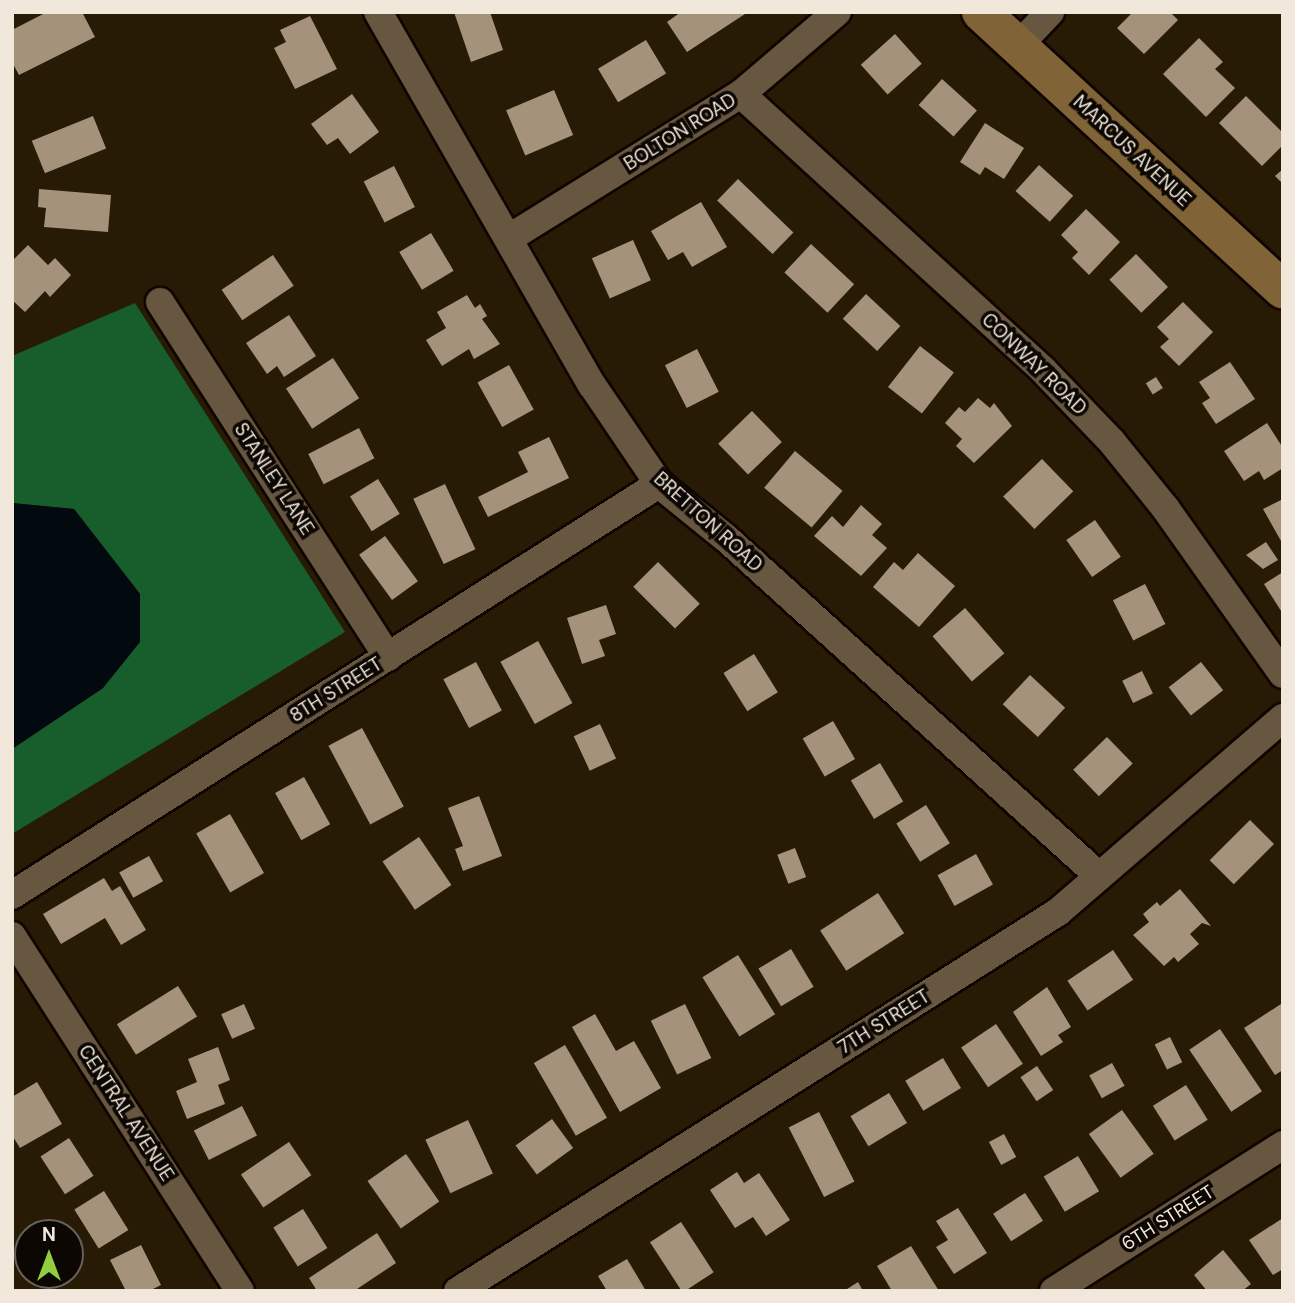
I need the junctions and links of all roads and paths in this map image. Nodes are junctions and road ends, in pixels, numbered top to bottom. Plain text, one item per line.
1 (378, 12) edge
2 (837, 12) edge
3 (981, 12) edge
4 (1050, 12) edge
5 (1018, 46) junction
6 (741, 94) junction
7 (511, 237) junction
8 (1279, 290) edge
9 (160, 302) dead end
10 (659, 484) junction
11 (388, 657) junction
12 (1283, 674) edge
13 (1283, 718) edge
14 (1099, 876) junction
15 (12, 895) edge
16 (12, 936) edge
17 (1283, 1145) edge
18 (240, 1291) edge
19 (458, 1291) edge
20 (1054, 1291) edge

1 - 7 street, BRETTON ROAD
2 - 6 street, BOLTON ROAD
3 - 5 main road, MARCUS AVENUE
4 - 5 street
5 - 8 main road, MARCUS AVENUE
6 - 7 street, BOLTON ROAD
6 - 12 street, CONWAY ROAD
7 - 10 street, BRETTON ROAD
9 - 11 street, STANLEY LANE
10 - 11 street, 8TH STREET
10 - 14 street, BRETTON ROAD
11 - 15 street, 8TH STREET
13 - 14 street, 7TH STREET
14 - 19 street, 7TH STREET
16 - 18 street, CENTRAL AVENUE
17 - 20 street, 6TH STREET

